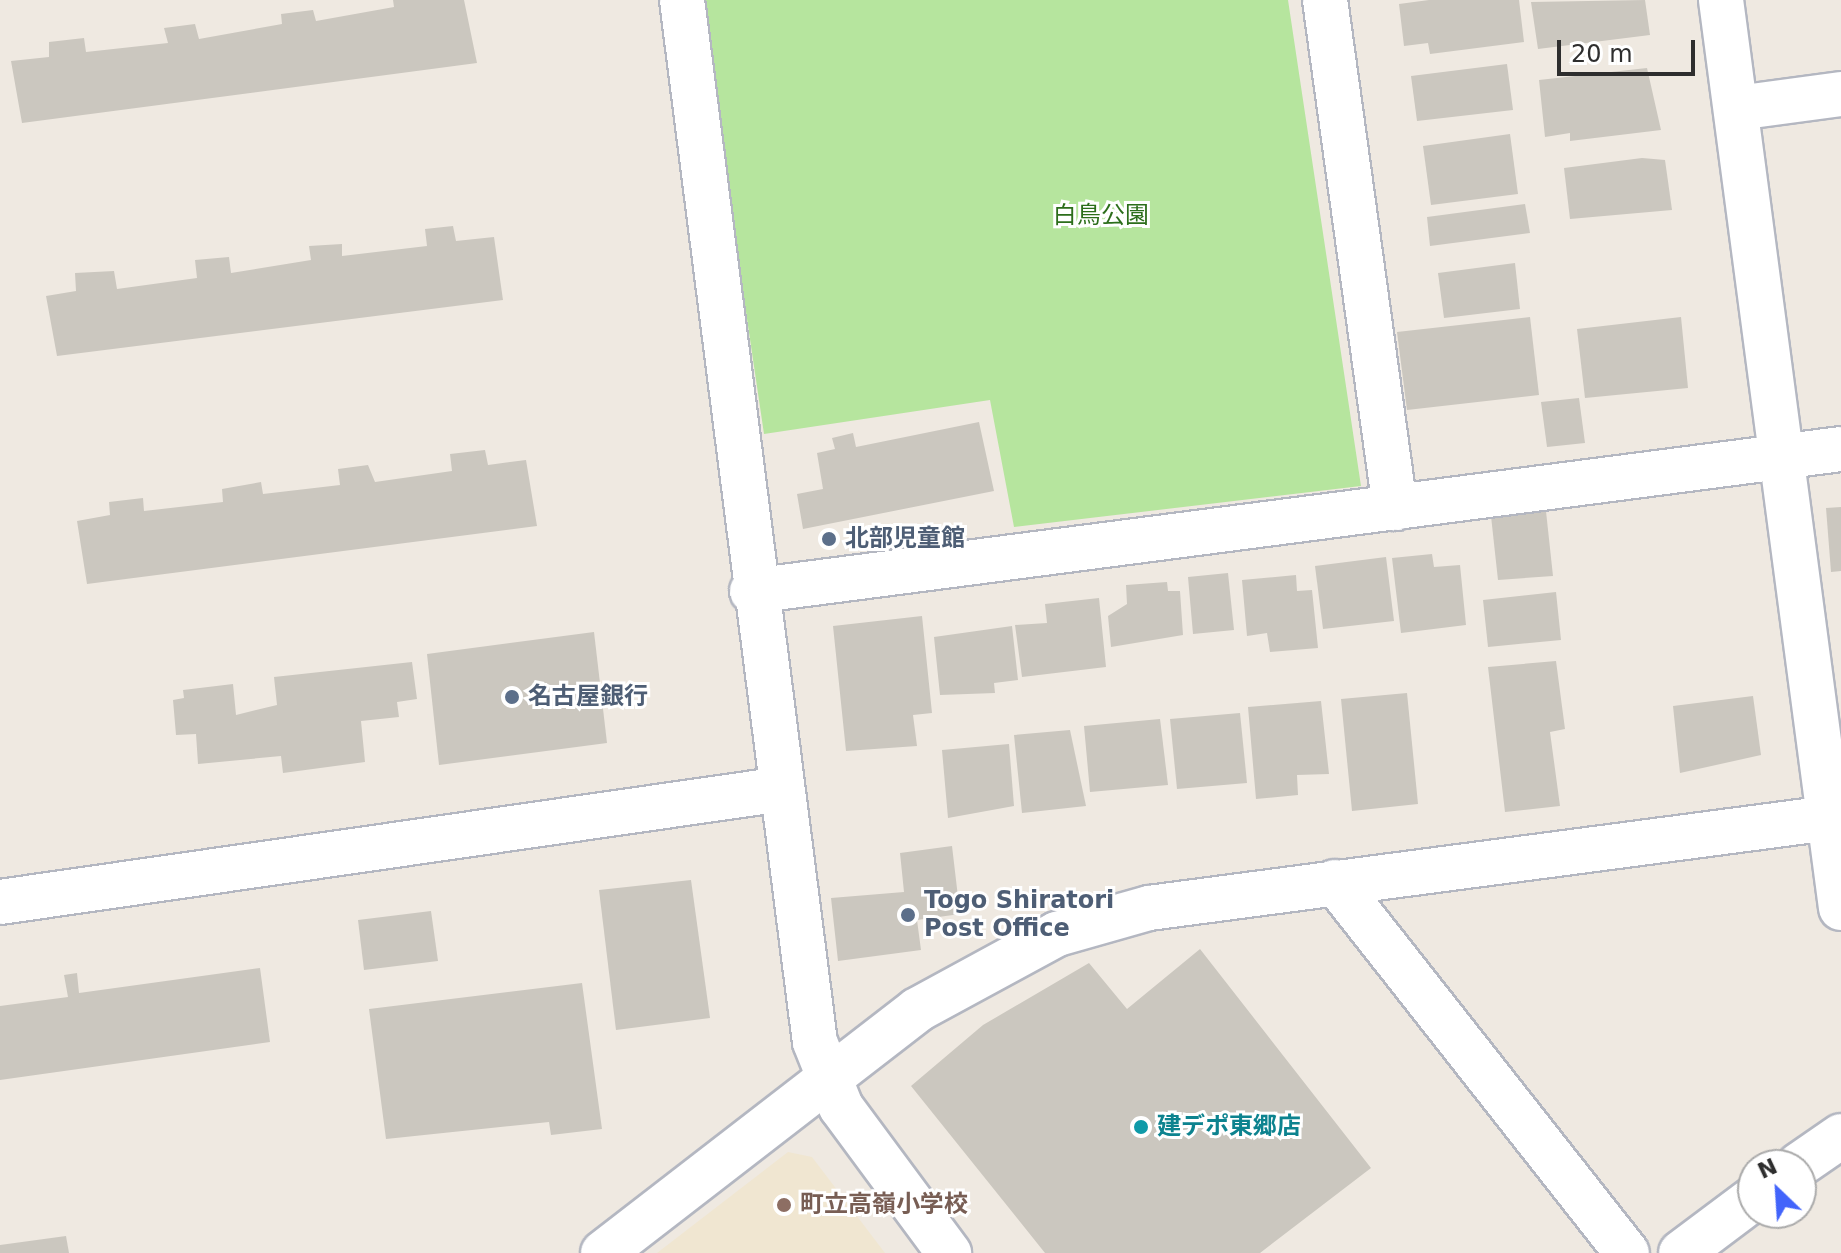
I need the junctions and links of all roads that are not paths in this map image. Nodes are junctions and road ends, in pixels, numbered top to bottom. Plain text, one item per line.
1 (682, 0) edge
2 (1325, 0) edge
3 (1721, 0) edge
4 (1841, 94) edge
5 (1737, 108) junction
6 (1841, 449) edge
7 (1782, 457) junction
8 (1395, 508) junction
9 (752, 591) junction
10 (782, 789) junction
11 (1829, 818) junction
12 (1335, 882) junction
13 (0, 902) edge
14 (1841, 908) edge
15 (828, 1080) junction
16 (1841, 1136) edge
17 (1817, 1153) edge
18 (1737, 1211) edge
19 (603, 1253) edge
20 (949, 1253) edge
21 (1627, 1253) edge
22 (1681, 1253) edge

1 - 9 street
2 - 8 street
3 - 5 street
4 - 5 street
5 - 7 street
6 - 7 street
7 - 8 street
7 - 11 street
8 - 9 street
9 - 10 street
10 - 13 street
10 - 15 street
11 - 12 street
11 - 14 street
12 - 15 street
12 - 21 street
15 - 19 street
15 - 20 street
16 - 17 street
18 - 22 street

